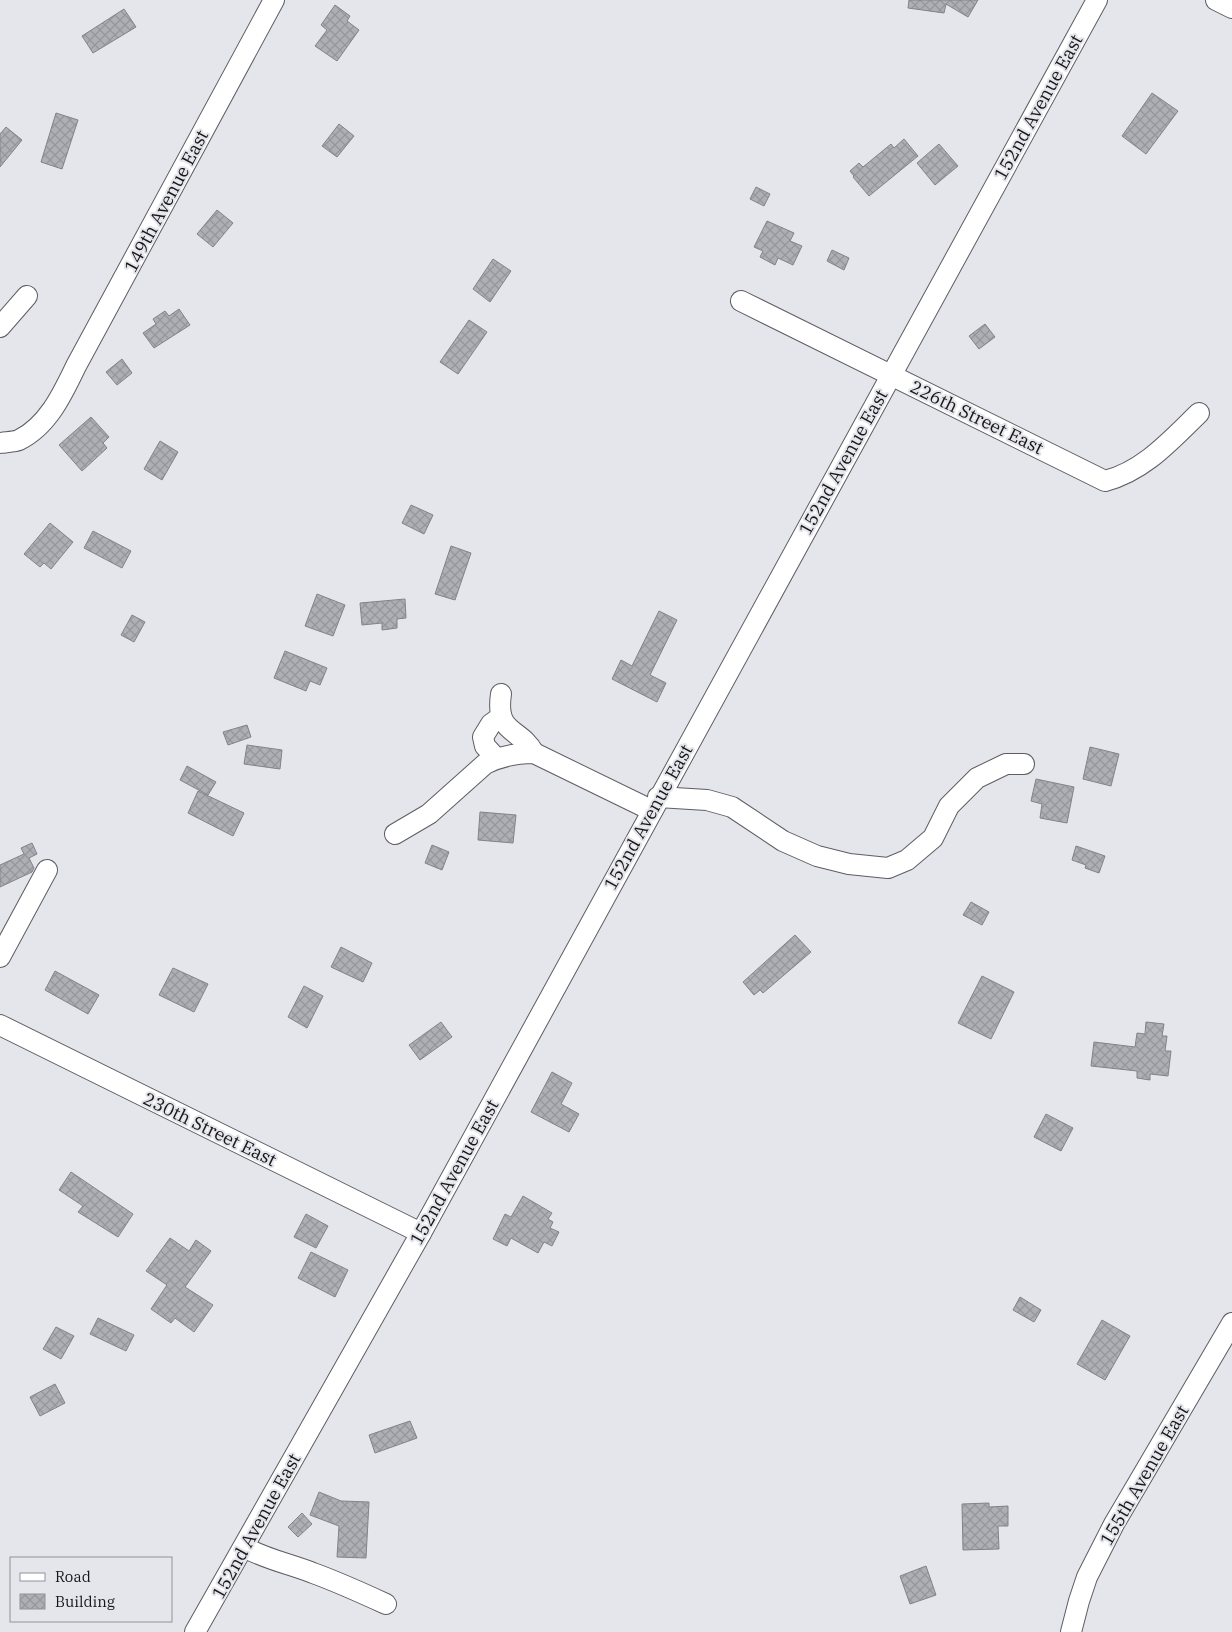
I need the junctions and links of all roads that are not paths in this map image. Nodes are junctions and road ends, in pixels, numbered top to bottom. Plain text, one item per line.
1 (274, 0) edge
2 (1097, 0) edge
3 (1216, 0) edge
4 (1232, 8) edge
5 (27, 296) dead end
6 (741, 301) dead end
7 (0, 327) edge
8 (891, 374) junction
9 (1199, 413) dead end
10 (0, 443) edge
11 (501, 694) dead end
12 (501, 717) junction
13 (534, 753) junction
14 (496, 758) junction
15 (1024, 764) dead end
16 (655, 804) junction
17 (395, 834) dead end
18 (47, 870) dead end
19 (0, 957) edge
20 (0, 1025) edge
21 (421, 1233) junction
22 (1232, 1323) edge
23 (244, 1547) junction
24 (386, 1604) dead end
25 (196, 1632) edge
26 (1071, 1632) edge

1 - 10 street, 149th Avenue East
2 - 8 street, 152nd Avenue East
3 - 4 street
5 - 7 street
6 - 8 street, 226th Street East
8 - 9 street, 226th Street East
8 - 16 street, 152nd Avenue East
11 - 12 street
12 - 13 street
12 - 14 street
13 - 14 street
13 - 16 street
14 - 17 street
15 - 16 street
16 - 21 street, 152nd Avenue East
18 - 19 street
20 - 21 street, 230th Street East
21 - 23 street, 152nd Avenue East
22 - 26 street, 155th Avenue East
23 - 24 street
23 - 25 street, 152nd Avenue East

